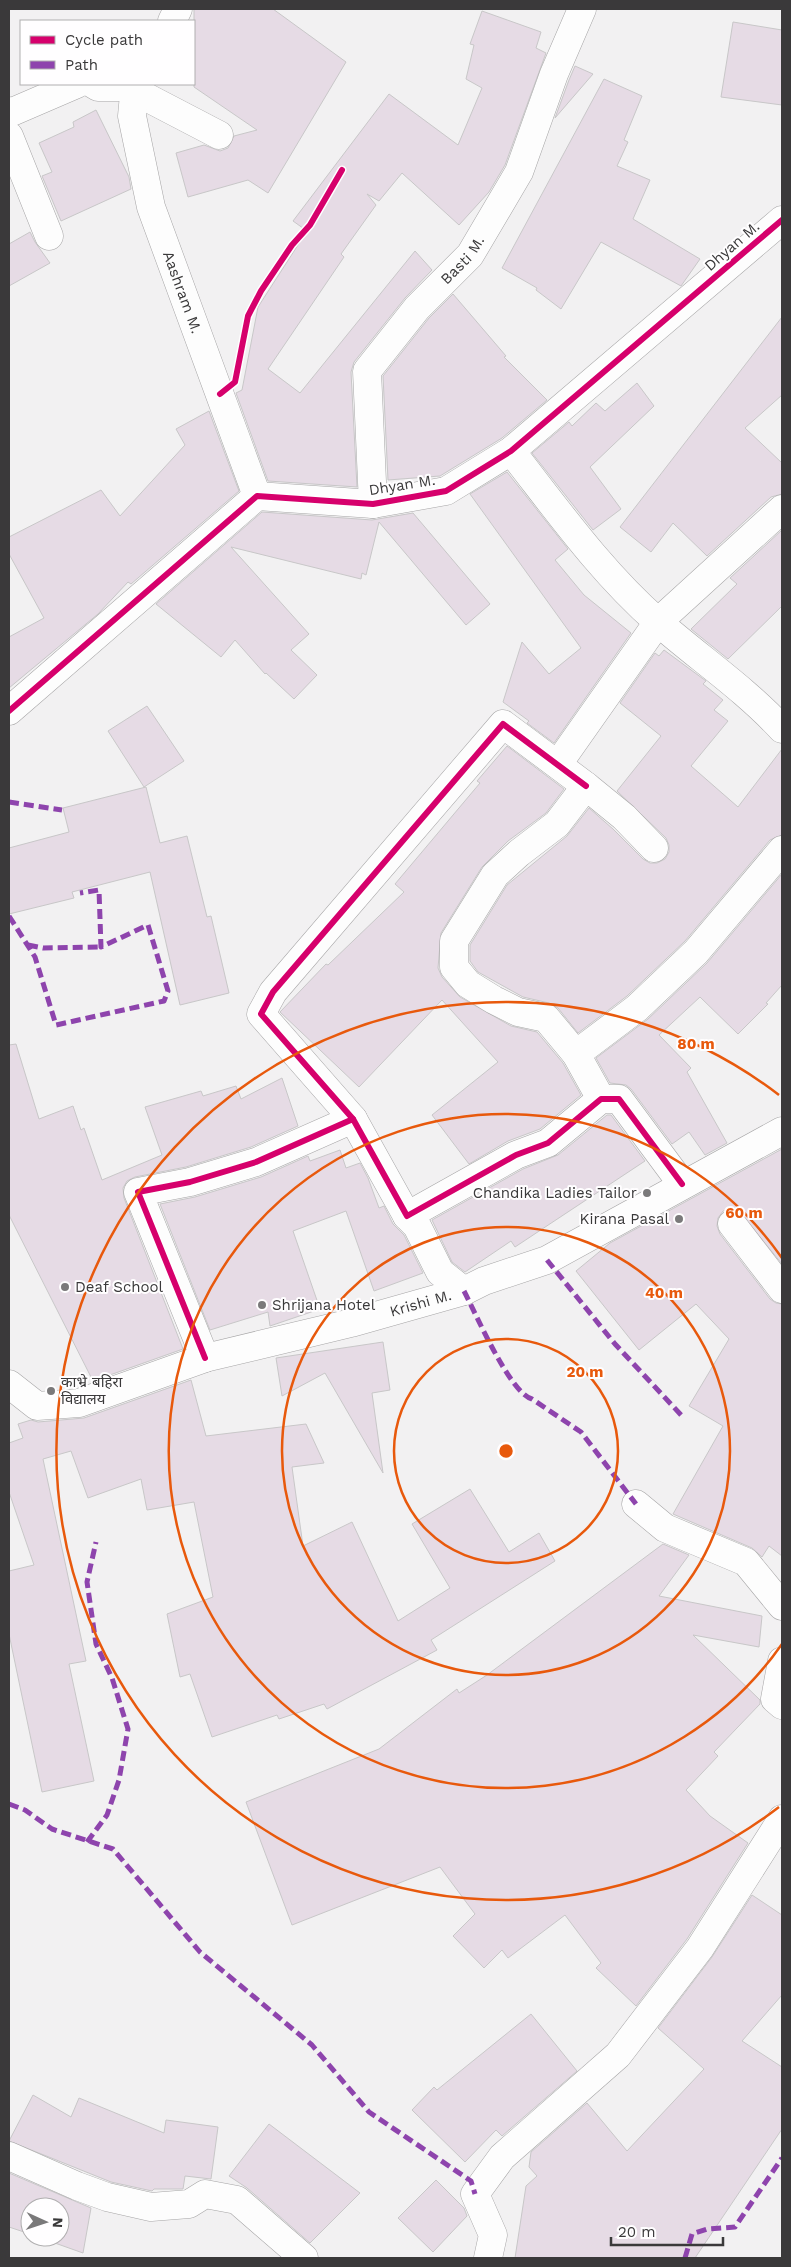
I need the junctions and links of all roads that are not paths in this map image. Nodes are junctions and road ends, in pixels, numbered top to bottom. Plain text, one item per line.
1 (582, 9) edge
2 (75, 85) edge
3 (95, 85) edge
4 (134, 85) edge
5 (9, 111) edge
6 (219, 135) dead end
7 (9, 136) edge
8 (782, 220) edge
9 (49, 236) dead end
10 (511, 451) junction
11 (258, 496) junction
12 (373, 504) junction
13 (782, 509) edge
14 (658, 622) junction
15 (9, 710) edge
16 (782, 729) edge
17 (558, 764) junction
18 (586, 786) junction
19 (654, 848) dead end
20 (782, 850) edge
21 (576, 1054) junction
22 (601, 1099) junction
23 (353, 1119) junction
24 (782, 1131) edge
25 (682, 1184) junction
26 (407, 1216) junction
27 (732, 1224) dead end
28 (782, 1289) edge
29 (464, 1291) junction
30 (205, 1358) junction
31 (9, 1384) edge
32 (636, 1504) dead end
33 (782, 1606) edge
34 (782, 1661) edge
35 (782, 1705) edge
36 (782, 1819) edge
37 (9, 2156) edge
38 (304, 2258) edge
39 (488, 2258) edge

1 - 12 street, Basti M.
2 - 5 street
3 - 4 street
4 - 6 street
4 - 11 street, Aashram M.
7 - 9 street
8 - 10 street, Dhyan M.
10 - 12 street, Dhyan M.
10 - 14 street
11 - 12 street, Dhyan M.
11 - 15 street
13 - 14 street
14 - 16 street
14 - 17 street
17 - 18 street
17 - 23 street
18 - 19 street
18 - 21 street
20 - 21 street
21 - 22 street
22 - 25 street
22 - 26 street
23 - 26 street
23 - 30 street
24 - 25 street, Krishi M.
25 - 29 street, Krishi M.
26 - 29 street
27 - 28 street
29 - 30 street, Krishi M.
30 - 31 street, Krishi M.
32 - 33 street
34 - 35 street
36 - 39 street
37 - 38 street

